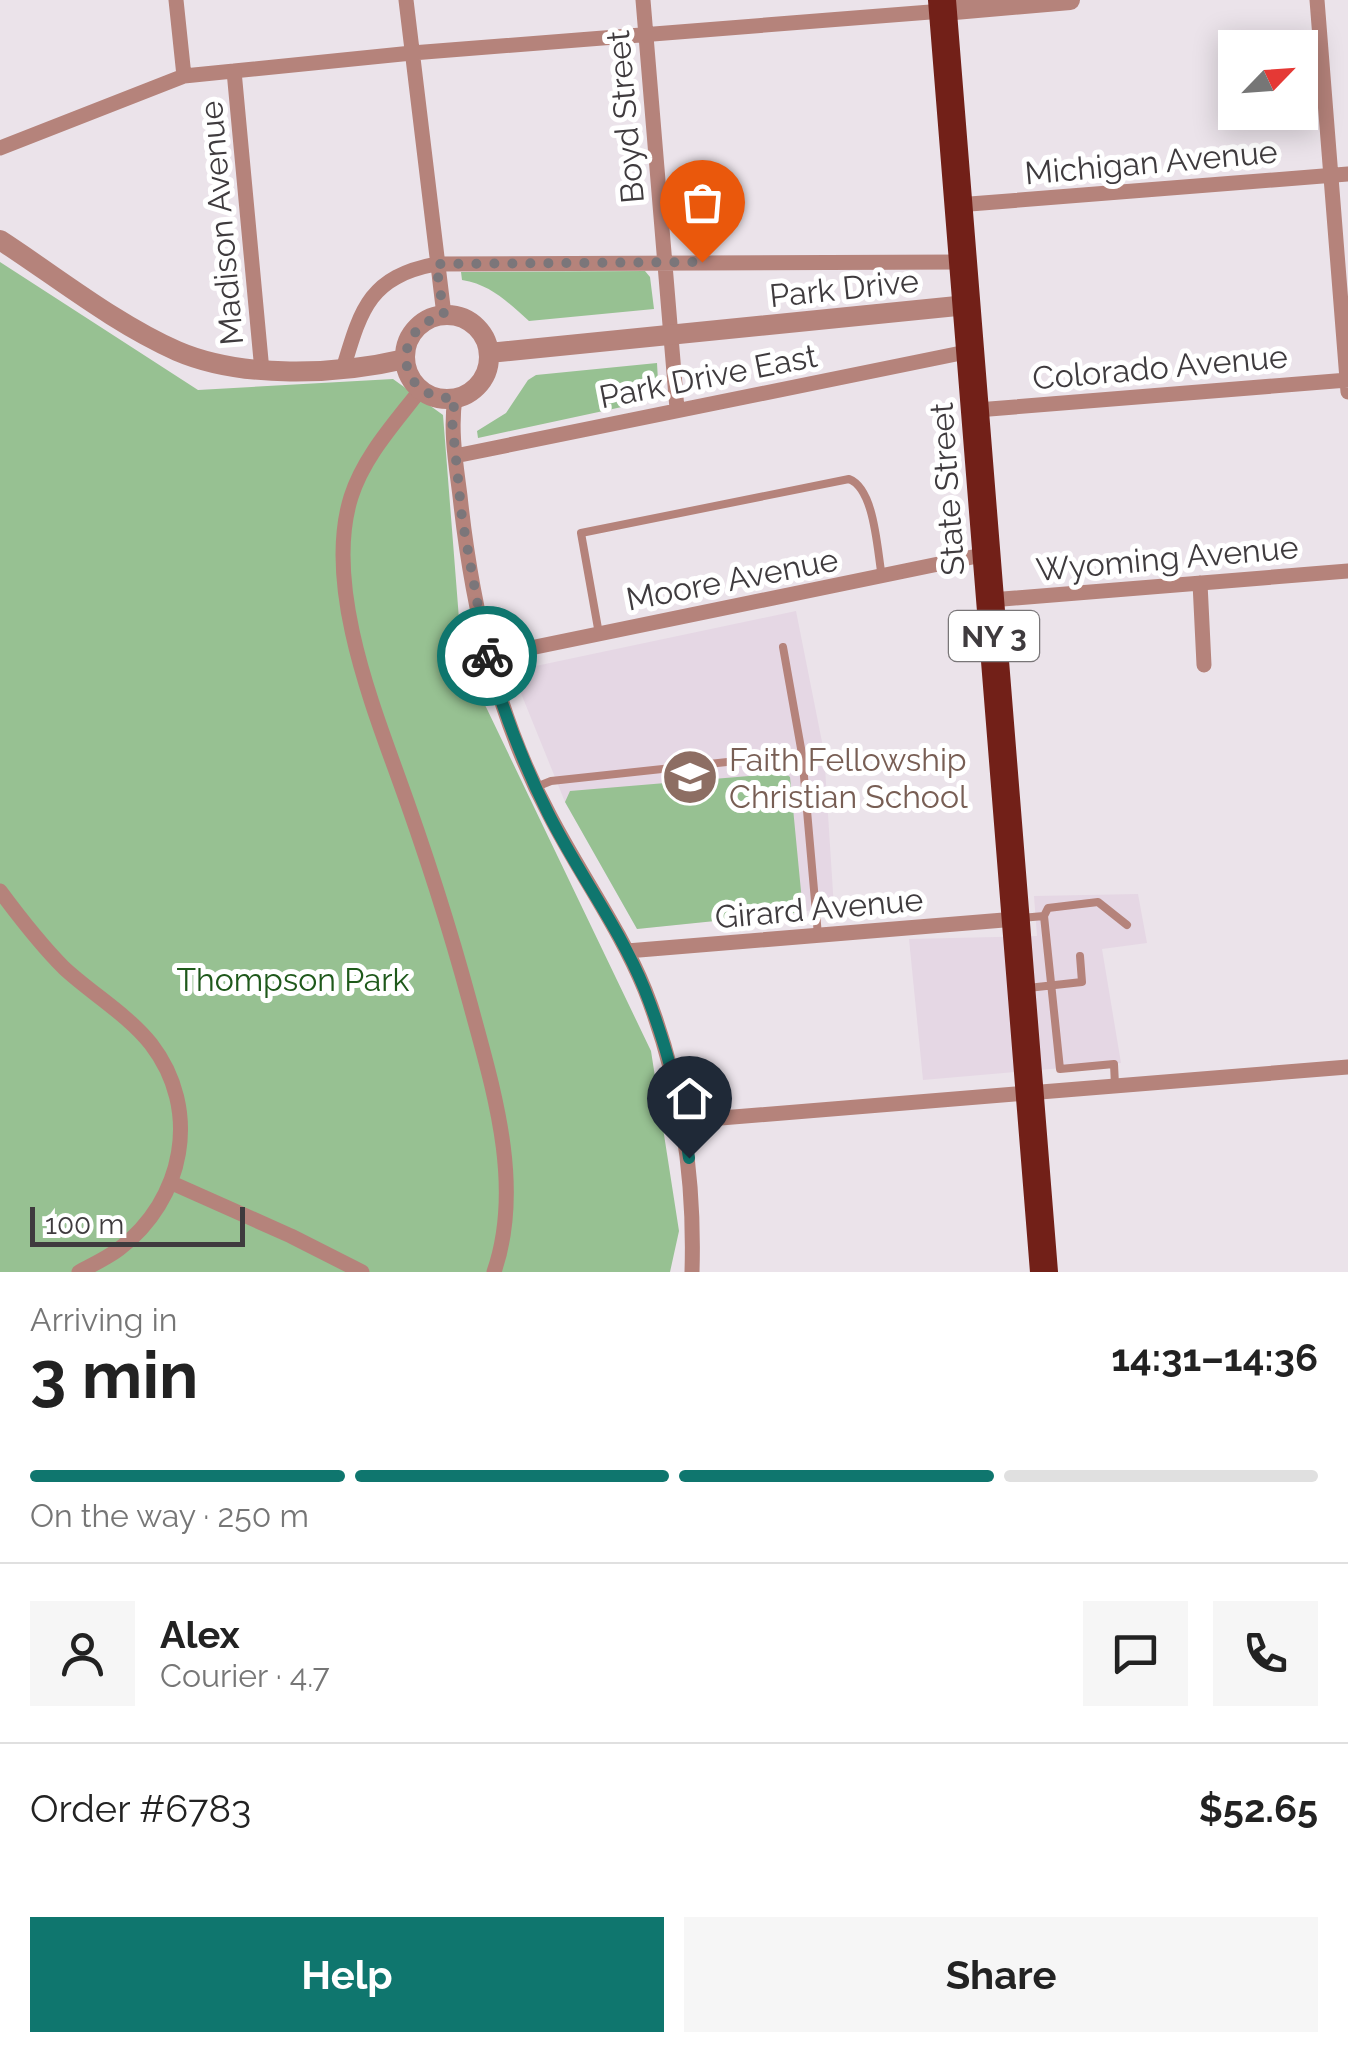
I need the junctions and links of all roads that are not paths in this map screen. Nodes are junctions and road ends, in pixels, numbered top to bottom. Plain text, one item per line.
1 (176, 0) edge
2 (406, 0) edge
3 (642, 0) edge
4 (1070, 0) edge
5 (1317, 0) edge
6 (943, 6) edge
7 (646, 34) junction
8 (412, 53) junction
9 (234, 71) junction
10 (184, 76) junction
11 (0, 148) edge
12 (1348, 174) edge
13 (1331, 176) junction
14 (958, 205) junction
15 (0, 240) edge
16 (664, 262) junction
17 (962, 262) junction
18 (436, 264) junction
19 (967, 306) junction
20 (444, 315) junction
21 (670, 337) junction
22 (971, 351) junction
23 (489, 353) junction
24 (405, 359) junction
25 (343, 369) junction
26 (262, 370) junction
27 (1348, 380) edge
28 (420, 389) junction
29 (1348, 392) edge
30 (455, 398) junction
31 (677, 409) junction
32 (977, 410) junction
33 (456, 456) junction
34 (988, 554) junction
35 (1348, 571) edge
36 (882, 577) junction
37 (1200, 583) junction
38 (991, 600) junction
39 (599, 634) junction
40 (782, 646) dead end
41 (487, 657) junction
42 (1204, 665) dead end
43 (802, 754) junction
44 (536, 787) junction
45 (0, 891) edge
46 (1030, 918) junction
47 (1127, 925) dead end
48 (818, 935) junction
49 (627, 951) junction
50 (1080, 956) dead end
51 (1052, 985) junction
52 (1022, 988) junction
53 (1086, 1067) junction
54 (1348, 1067) edge
55 (1116, 1086) junction
56 (1088, 1089) junction
57 (1030, 1093) junction
58 (684, 1121) junction
59 (172, 1182) junction
60 (79, 1272) edge
61 (362, 1272) edge
62 (494, 1272) edge
63 (692, 1272) edge
64 (1044, 1272) edge

1 - 10 street
2 - 8 street
3 - 7 street, Boyd Street
4 - 6 street
5 - 13 street
6 - 7 street
6 - 14 highway, State Street / NY 3
7 - 8 street
7 - 16 street, Boyd Street
8 - 9 street
8 - 18 street
9 - 10 street
9 - 26 street, Madison Avenue
10 - 11 street
12 - 13 street, Michigan Avenue
13 - 14 street, Michigan Avenue
13 - 27 street
14 - 17 highway, State Street / NY 3
15 - 26 street
16 - 17 street
16 - 18 street
16 - 21 street, Boyd Street
17 - 19 highway, State Street / NY 3
18 - 20 street
18 - 25 street
19 - 21 street, Park Drive
19 - 22 highway, State Street / NY 3
20 - 23 street
20 - 24 street
21 - 23 street, Park Drive
21 - 31 street, Boyd Street
22 - 31 street, Park Drive East
22 - 32 highway, State Street / NY 3
23 - 30 street
24 - 25 street
24 - 28 street
25 - 26 street
27 - 29 street
27 - 32 street, Colorado Avenue
28 - 30 street
28 - 62 street
30 - 33 street
31 - 33 street, Park Drive East
32 - 34 highway, State Street / NY 3
33 - 41 street
34 - 36 street, Moore Avenue
34 - 38 highway, State Street / NY 3
35 - 37 street, Wyoming Avenue
36 - 39 street, Moore Avenue
36 - 39 lane
37 - 38 street, Wyoming Avenue
37 - 42 street
38 - 46 highway, State Street / NY 3
39 - 41 street, Moore Avenue
40 - 43 lane
41 - 44 street
43 - 44 lane
43 - 48 lane
44 - 49 street
45 - 59 street
46 - 47 lane
46 - 48 street, Girard Avenue
46 - 51 lane
46 - 52 highway, State Street / NY 3
48 - 49 street, Girard Avenue
49 - 58 street
50 - 51 lane
51 - 52 lane
51 - 53 lane
52 - 57 highway, State Street / NY 3
53 - 55 lane
53 - 56 lane
54 - 55 street
55 - 56 street
56 - 57 street
57 - 58 street
57 - 64 highway, State Street / NY 3
58 - 63 street
59 - 60 street
59 - 61 street

